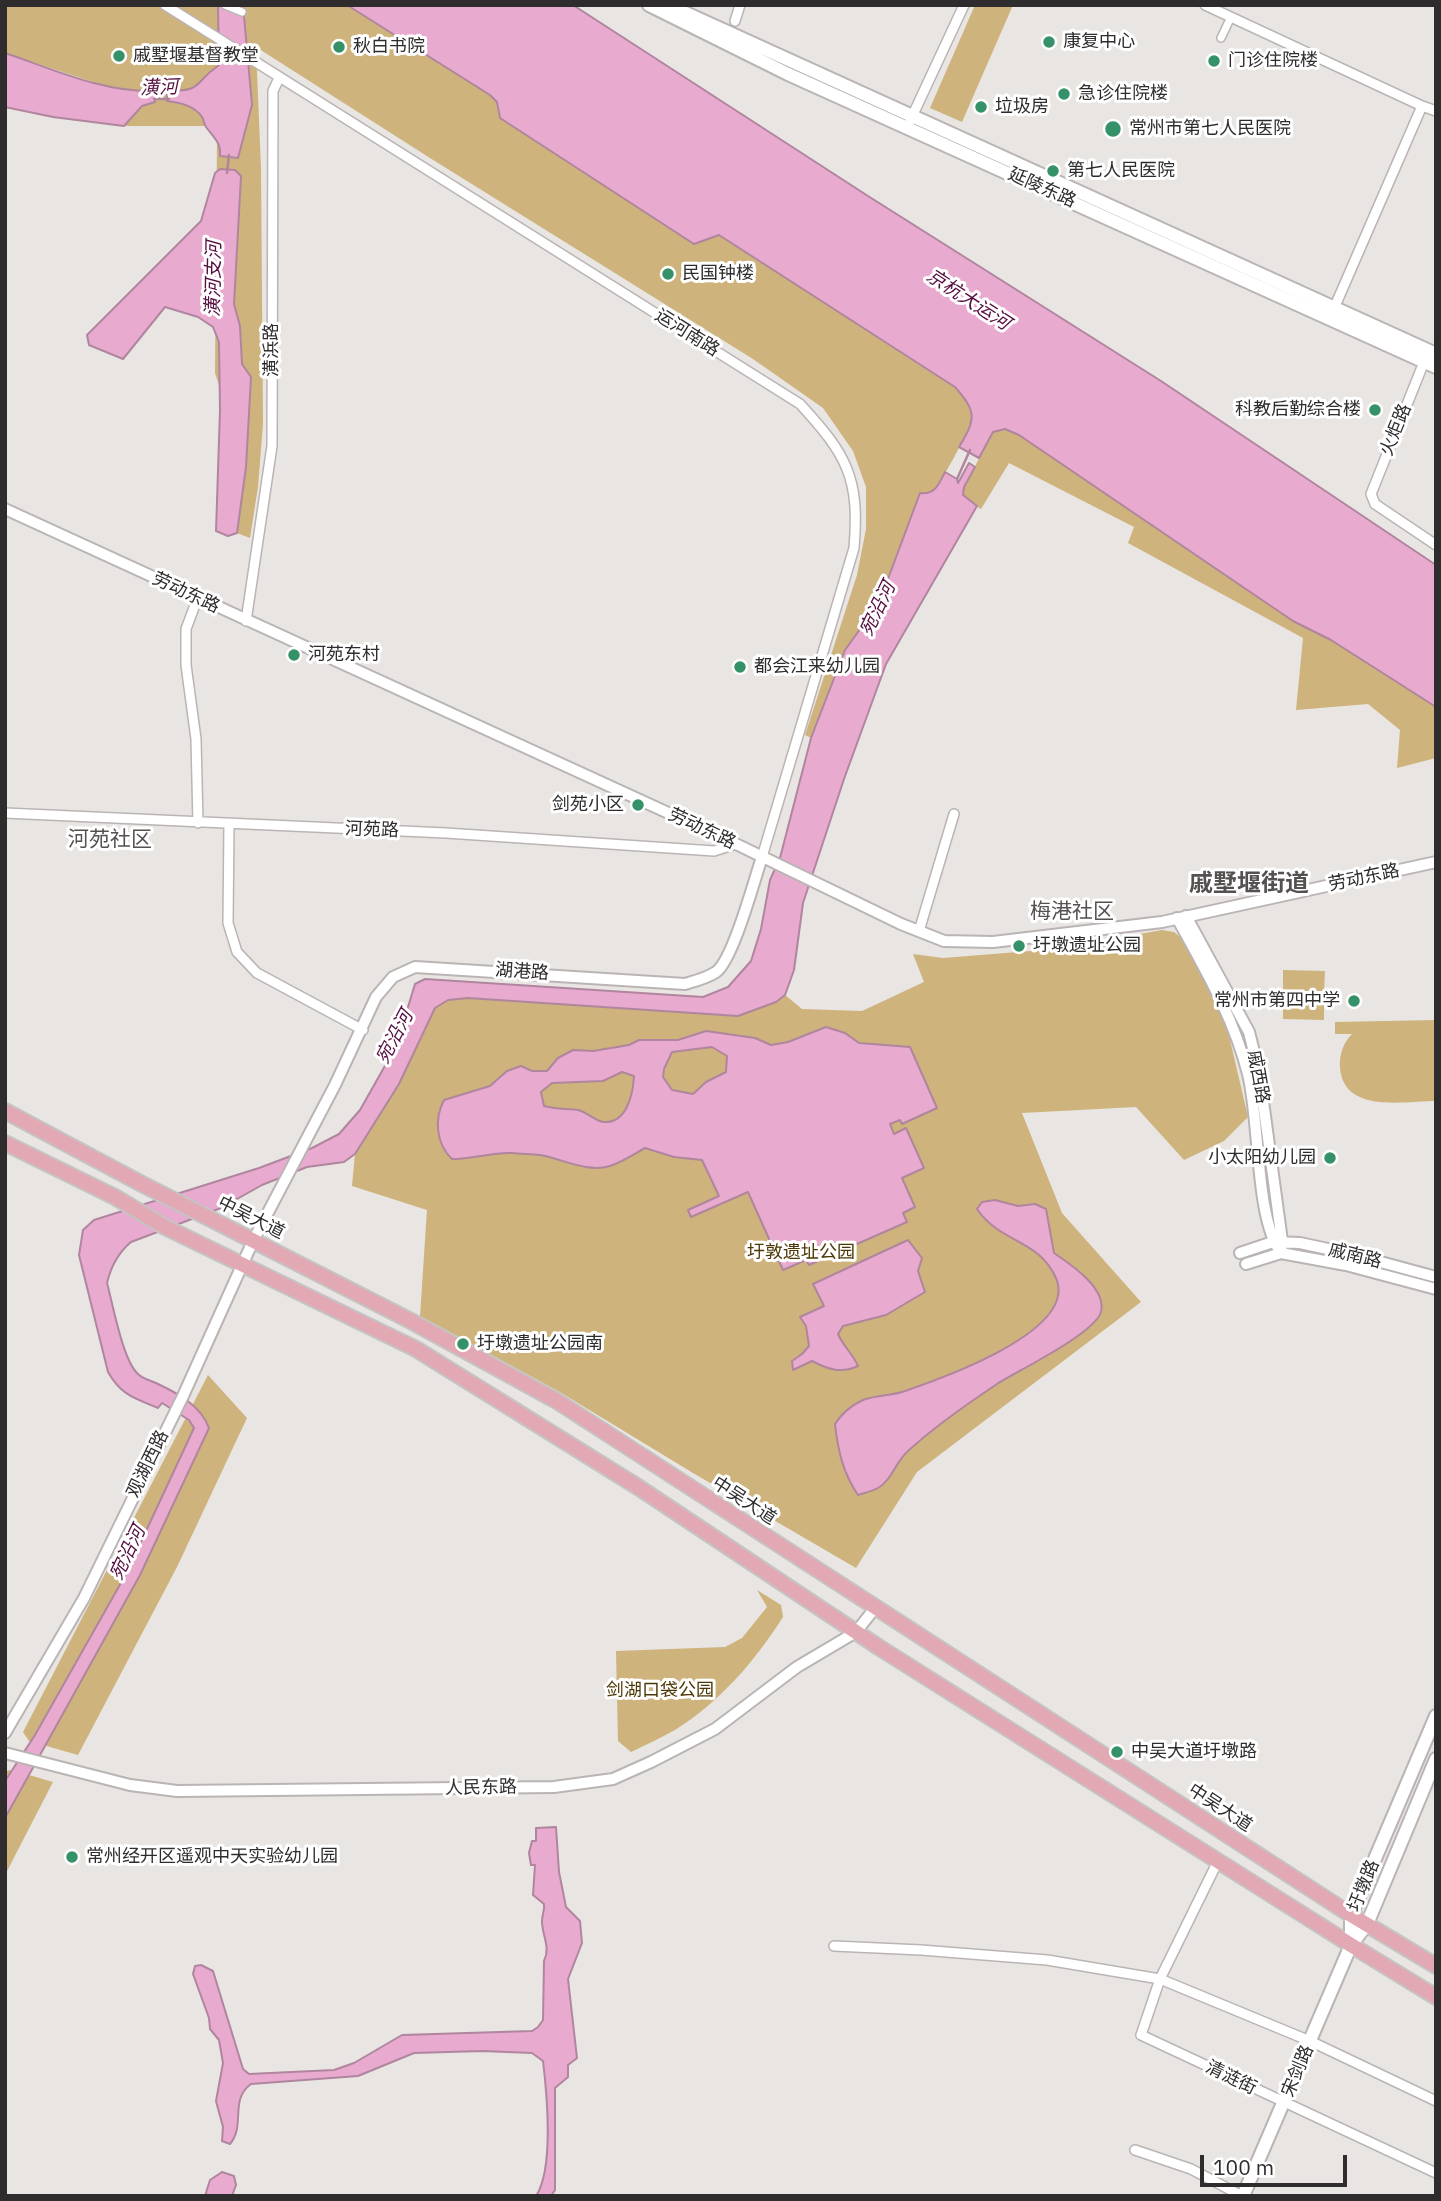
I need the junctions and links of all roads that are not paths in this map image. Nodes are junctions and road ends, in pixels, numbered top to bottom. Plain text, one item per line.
1 (165, 5) edge
2 (225, 5) edge
3 (649, 5) edge
4 (668, 5) edge
5 (740, 5) edge
6 (964, 5) edge
7 (1205, 5) edge
8 (242, 12) dead end
9 (1231, 17) junction
10 (735, 20) dead end
11 (1221, 38) dead end
12 (279, 78) junction
13 (1422, 106) junction
14 (1436, 111) edge
15 (909, 122) junction
16 (1332, 314) junction
17 (1436, 354) edge
18 (1430, 365) edge
19 (5, 509) edge
20 (1436, 545) edge
21 (198, 597) junction
22 (246, 621) junction
23 (5, 813) edge
24 (954, 814) dead end
25 (198, 822) junction
26 (229, 824) junction
27 (736, 844) junction
28 (762, 857) junction
29 (1436, 862) edge
30 (1182, 917) junction
31 (919, 932) junction
32 (363, 1030) junction
33 (5, 1111) edge
34 (5, 1143) edge
35 (253, 1241) junction
36 (1279, 1245) junction
37 (1243, 1258) dead end
38 (242, 1265) junction
39 (1436, 1277) edge
40 (1436, 1289) edge
41 (875, 1608) junction
42 (856, 1632) junction
43 (1436, 1716) edge
44 (5, 1733) edge
45 (5, 1752) edge
46 (1436, 1759) edge
47 (1218, 1861) junction
48 (1351, 1914) junction
49 (1367, 1924) junction
50 (1351, 1945) junction
51 (834, 1946) dead end
52 (1436, 1966) edge
53 (1160, 1979) junction
54 (1436, 1997) edge
55 (1310, 2040) junction
56 (1436, 2101) edge
57 (1284, 2103) junction
58 (1135, 2150) dead end
59 (1436, 2174) edge
60 (1243, 2196) edge

1 - 12 street, 运河南路
2 - 8 street
3 - 15 main road, 延陵东路
4 - 15 main road, 延陵东路
5 - 10 street
6 - 15 street
7 - 9 street
9 - 11 street
9 - 13 street
12 - 22 street, 潢浜路
12 - 28 street, 运河南路
13 - 14 street
13 - 16 street
15 - 16 main road, 延陵东路
16 - 17 main road, 延陵东路
16 - 18 main road, 延陵东路
18 - 20 street, 火炬路
19 - 21 street, 劳动东路
21 - 22 street, 劳动东路
21 - 25 street
22 - 27 street, 劳动东路
23 - 25 street, 河苑路
24 - 31 street
25 - 26 street, 河苑路
26 - 27 street, 河苑路
26 - 32 street
27 - 28 street, 劳动东路
28 - 31 street, 劳动东路
28 - 32 street, 湖港路
29 - 30 street, 劳动东路
30 - 31 street, 劳动东路
30 - 36 street, 戚西路
32 - 35 street, 湖港路
33 - 35 main road, 中吴大道
34 - 38 main road
35 - 38 street
35 - 41 main road, 中吴大道
36 - 37 street, 戚南路
36 - 39 street, 戚南路
36 - 40 street, 戚南路
38 - 42 main road
38 - 44 street, 观湖西路
41 - 42 street, 人民东路
41 - 48 main road, 中吴大道
42 - 45 street, 人民东路
42 - 47 main road
43 - 48 main road, 圩墩路
46 - 49 main road, 圩墩路
47 - 50 main road
47 - 53 street
48 - 49 main road, 中吴大道
48 - 50 main road, 圩墩路
49 - 50 main road, 圩墩路
49 - 52 main road, 中吴大道
50 - 54 main road
50 - 55 main road, 宋剑路
51 - 53 street
53 - 55 street
53 - 57 street, 清涟街
55 - 56 street
55 - 57 main road, 宋剑路
57 - 59 street, 清涟街
57 - 60 main road, 宋剑路
58 - 60 street

